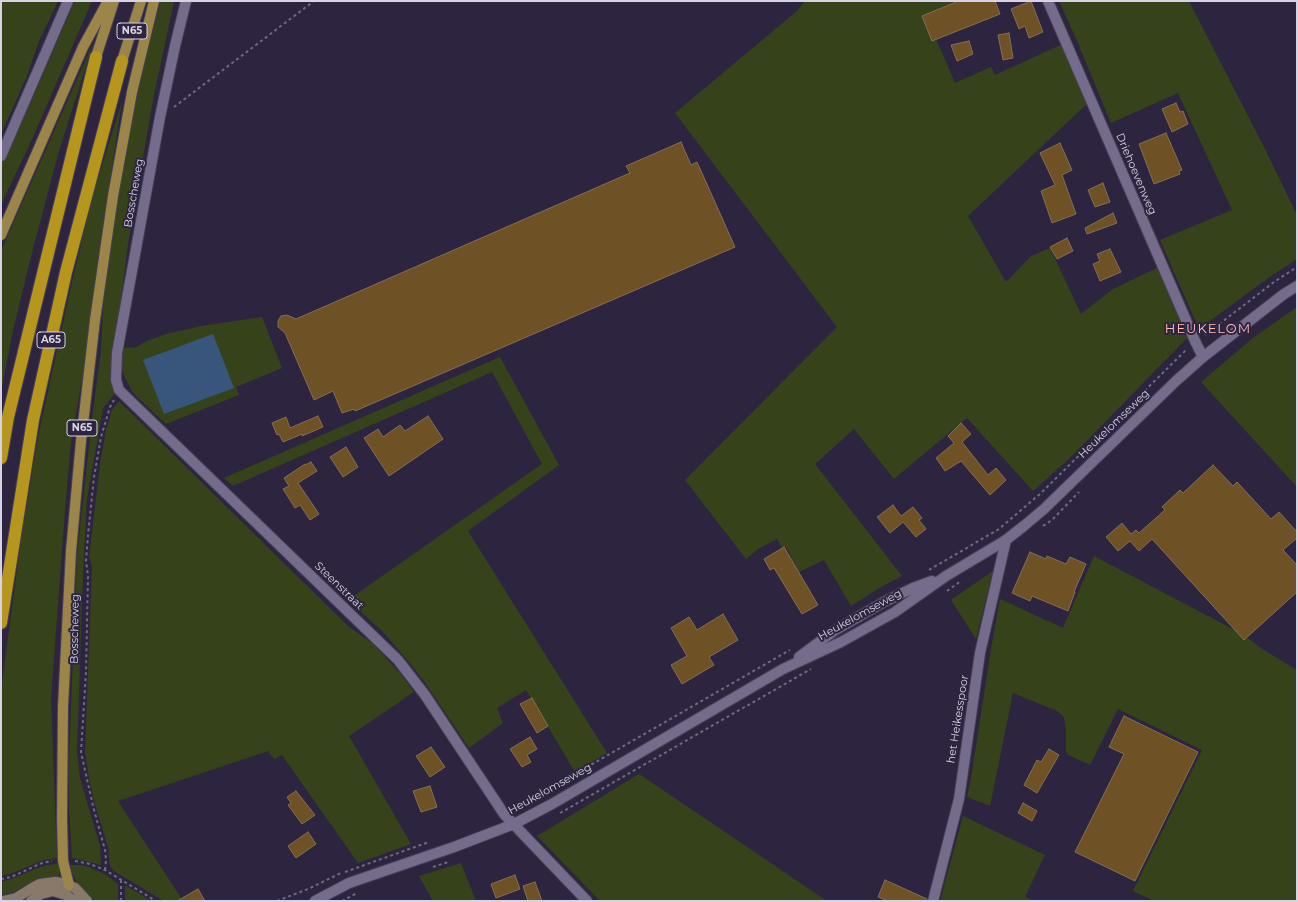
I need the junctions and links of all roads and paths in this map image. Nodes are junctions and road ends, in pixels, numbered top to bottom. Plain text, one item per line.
1 (68, 1) edge
2 (108, 1) edge
3 (114, 1) edge
4 (141, 1) edge
5 (154, 1) edge
6 (186, 1) edge
7 (314, 1) edge
8 (1048, 1) edge
9 (96, 57) joint
10 (122, 61) joint
11 (160, 117) junction
12 (1, 156) edge
13 (1, 236) edge
14 (1297, 266) edge
15 (1297, 286) edge
16 (1196, 341) junction
17 (1203, 357) junction
18 (120, 390) junction
19 (1, 458) edge
20 (1006, 540) junction
21 (925, 572) dead end
22 (946, 576) junction
23 (966, 578) dead end
24 (941, 594) dead end
25 (1, 623) edge
26 (795, 647) dead end
27 (816, 666) dead end
28 (783, 669) junction
29 (504, 814) junction
30 (554, 816) dead end
31 (514, 824) junction
32 (105, 870) dead end
33 (69, 885) junction
34 (3, 901) edge
35 (31, 901) edge
36 (74, 901) edge
37 (86, 901) edge
38 (121, 901) edge
39 (156, 901) edge
40 (315, 901) edge
41 (587, 901) edge
42 (933, 901) edge

1 - 12 street
2 - 13 main road
3 - 9 main road, N65
4 - 10 main road, N65
5 - 33 main road, N65
6 - 11 street, Bosscheweg
7 - 11 path
8 - 16 street, Driehoevenweg
9 - 19 highway, A65
10 - 25 highway, A65
11 - 18 street, Bosscheweg
14 - 16 path, Heukelomseweg
15 - 17 street, Heukelomseweg
16 - 17 street, Driehoevenweg
16 - 21 path, Heukelomseweg
17 - 20 street, Heukelomseweg
18 - 29 street, Steenstraat
18 - 32 path, Bosscheweg
20 - 22 street, Heukelomseweg
20 - 42 street, het Heikesspoor
22 - 28 street, Heukelomseweg
22 - 28 street, Heukelomseweg
23 - 24 path
26 - 29 path
27 - 30 path
28 - 31 street, Heukelomseweg
29 - 31 street, Steenstraat
31 - 40 street, Heukelomseweg
31 - 41 street, Steenstraat
33 - 34 main road
33 - 37 main road
35 - 36 main road
38 - 39 path

